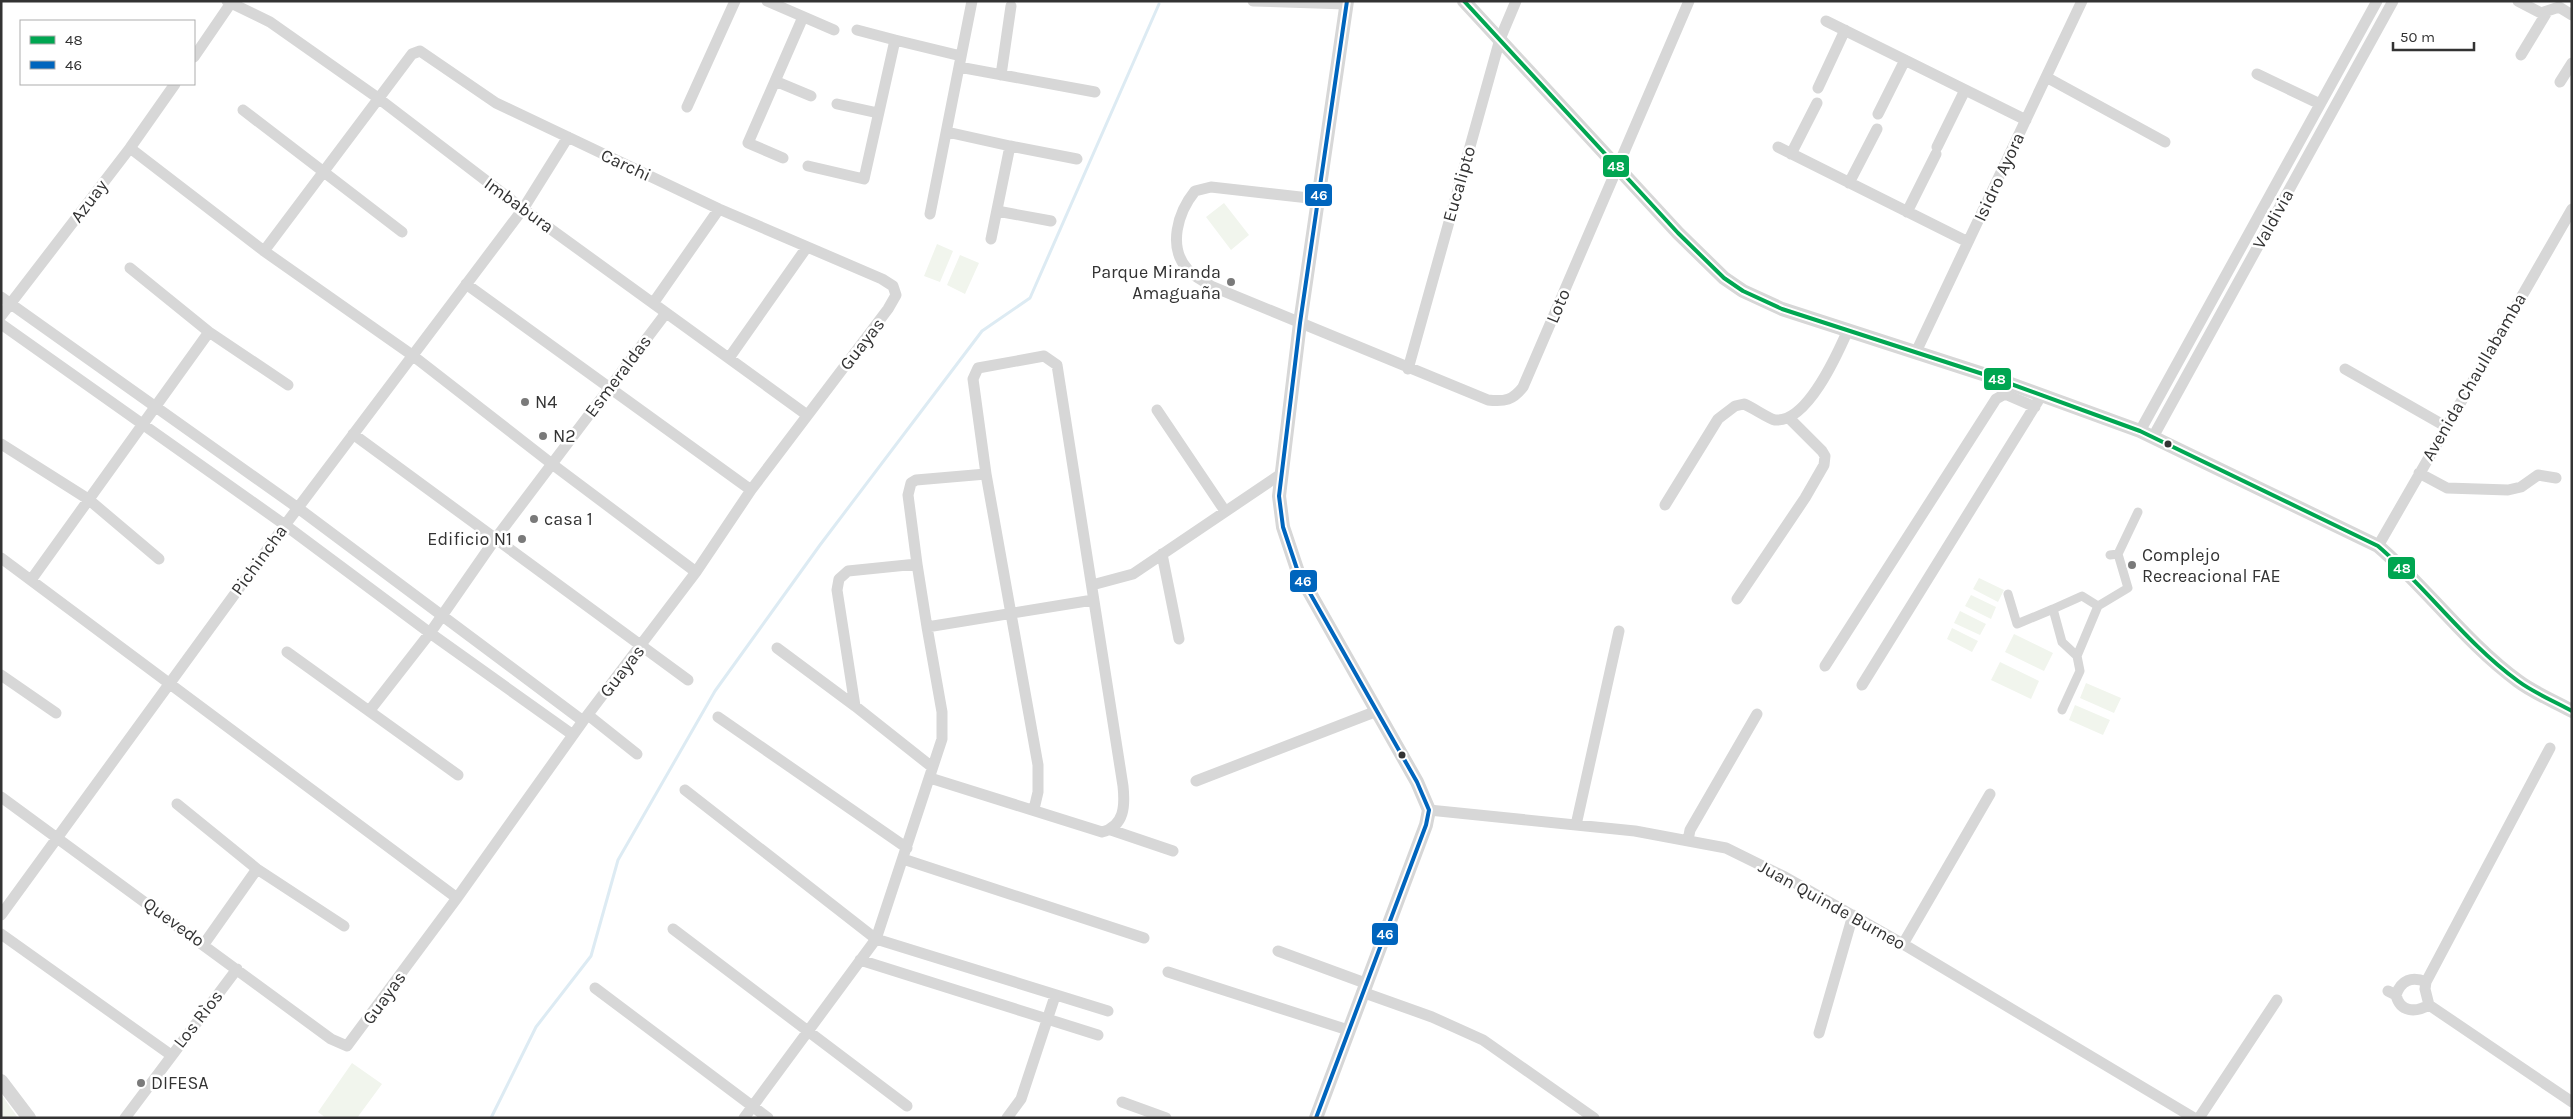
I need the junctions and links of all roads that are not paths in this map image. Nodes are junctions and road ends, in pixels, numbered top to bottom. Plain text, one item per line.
1 (736, 1) edge
2 (767, 1) edge
3 (972, 1) edge
4 (1252, 1) edge
5 (1464, 1) edge
6 (1516, 1) edge
7 (1689, 1) edge
8 (2082, 1) edge
9 (2377, 1) edge
10 (2393, 1) edge
11 (2518, 1) edge
12 (229, 2) edge
13 (1348, 2) edge
14 (1011, 6) dead end
15 (2547, 12) junction
16 (2572, 15) edge
17 (803, 18) junction
18 (1826, 20) dead end
19 (834, 30) dead end
20 (857, 30) dead end
21 (1845, 30) junction
22 (1500, 39) junction
23 (895, 40) junction
24 (195, 55) edge
25 (2521, 55) dead end
26 (1905, 60) junction
27 (960, 62) junction
28 (2572, 62) edge
29 (2257, 74) dead end
30 (1001, 75) junction
31 (2046, 77) junction
32 (775, 81) junction
33 (2560, 82) dead end
34 (174, 85) edge
35 (1818, 88) dead end
36 (1965, 90) junction
37 (1095, 92) dead end
38 (811, 96) dead end
39 (378, 98) junction
40 (1817, 102) dead end
41 (837, 104) dead end
42 (2320, 104) junction
43 (687, 107) dead end
44 (243, 110) dead end
45 (878, 112) junction
46 (1878, 114) dead end
47 (2026, 120) junction
48 (1877, 129) dead end
49 (947, 132) junction
50 (568, 137) junction
51 (2165, 142) dead end
52 (1010, 146) junction
53 (130, 148) junction
54 (1778, 148) dead end
55 (1791, 154) junction
56 (783, 158) dead end
57 (1077, 159) dead end
58 (2289, 161) junction
59 (808, 166) dead end
60 (1618, 166) junction
61 (2302, 167) junction
62 (323, 172) junction
63 (1849, 183) junction
64 (1318, 200) junction
65 (523, 209) junction
66 (718, 209) junction
67 (997, 211) junction
68 (1907, 212) junction
69 (2571, 213) edge
70 (930, 214) dead end
71 (1051, 221) dead end
72 (402, 232) dead end
73 (991, 239) dead end
74 (1968, 242) junction
75 (807, 247) junction
76 (264, 251) junction
77 (130, 268) dead end
78 (466, 284) junction
79 (896, 295) joint
80 (6, 300) edge
81 (654, 302) junction
82 (666, 313) junction
83 (1, 316) edge
84 (1300, 323) junction
85 (1, 324) edge
86 (1848, 330) junction
87 (209, 332) junction
88 (1916, 352) junction
89 (412, 356) junction
90 (729, 358) junction
91 (1408, 369) junction
92 (2345, 369) dead end
93 (1994, 377) junction
94 (288, 385) dead end
95 (609, 387) junction
96 (1999, 396) junction
97 (2038, 401) junction
98 (153, 407) junction
99 (1157, 410) dead end
100 (807, 415) junction
101 (1789, 418) junction
102 (141, 424) junction
103 (2445, 426) junction
104 (353, 434) junction
105 (2147, 434) junction
106 (1, 444) edge
107 (550, 466) junction
108 (2419, 473) junction
109 (986, 474) junction
110 (1281, 474) junction
111 (2556, 478) dead end
112 (751, 490) junction
113 (88, 499) junction
114 (1665, 505) dead end
115 (298, 508) junction
116 (1225, 511) junction
117 (2138, 512) dead end
118 (285, 525) junction
119 (496, 538) junction
120 (2378, 546) junction
121 (1162, 554) junction
122 (1, 558) edge
123 (159, 559) dead end
124 (917, 564) junction
125 (696, 572) junction
126 (31, 580) junction
127 (1092, 585) junction
128 (2008, 594) dead end
129 (1738, 599) dead end
130 (1094, 600) junction
131 (2098, 606) junction
132 (2053, 609) junction
133 (1010, 613) junction
134 (441, 617) junction
135 (927, 627) junction
136 (1619, 630) dead end
137 (430, 633) junction
138 (1179, 639) dead end
139 (642, 645) junction
140 (777, 648) dead end
141 (287, 652) dead end
142 (2077, 656) junction
143 (1825, 666) dead end
144 (1, 675) edge
145 (688, 680) dead end
146 (170, 682) junction
147 (1862, 685) dead end
148 (855, 706) junction
149 (370, 710) junction
150 (2062, 710) dead end
151 (1377, 711) junction
152 (2572, 711) edge
153 (56, 713) dead end
154 (1757, 714) dead end
155 (718, 717) dead end
156 (585, 718) junction
157 (573, 735) junction
158 (2550, 748) dead end
159 (637, 754) dead end
160 (931, 772) junction
161 (458, 775) dead end
162 (1196, 781) dead end
163 (685, 790) dead end
164 (1990, 794) dead end
165 (1, 797) edge
166 (177, 804) dead end
167 (1034, 809) junction
168 (1429, 810) junction
169 (1576, 825) junction
170 (1111, 830) junction
171 (59, 838) junction
172 (1688, 840) junction
173 (1174, 851) dead end
174 (905, 854) junction
175 (257, 869) junction
176 (457, 898) junction
177 (2, 913) edge
178 (1853, 915) junction
179 (344, 926) dead end
180 (673, 929) dead end
181 (1, 934) edge
182 (1144, 938) dead end
183 (876, 939) junction
184 (204, 944) junction
185 (1903, 944) junction
186 (1278, 951) dead end
187 (860, 960) junction
188 (237, 969) junction
189 (1168, 972) dead end
190 (2426, 982) junction
191 (595, 988) dead end
192 (1363, 988) junction
193 (1055, 996) junction
194 (2277, 1000) dead end
195 (2429, 1005) junction
196 (1108, 1011) dead end
197 (1046, 1020) junction
198 (808, 1029) junction
199 (1348, 1030) junction
200 (1819, 1033) dead end
201 (1098, 1035) dead end
202 (347, 1046) joint
203 (171, 1055) junction
204 (1, 1081) edge
205 (1122, 1102) dead end
206 (2572, 1102) edge
207 (752, 1106) junction
208 (907, 1106) dead end
209 (29, 1118) edge
210 (125, 1118) edge
211 (744, 1118) edge
212 (768, 1118) edge
213 (1007, 1118) edge
214 (1166, 1118) edge
215 (1316, 1118) edge
216 (1594, 1118) edge
217 (2194, 1118) edge
218 (2199, 1118) edge

1 - 43 street
2 - 17 street
3 - 27 street
4 - 13 street
5 - 22 street
6 - 22 street, Eucalipto
7 - 60 street, Loto
8 - 31 street, Isidro Ayora
9 - 42 street, Valdivia
10 - 61 street, Valdivia
11 - 15 street
12 - 24 street
12 - 39 street, Imbabura
13 - 64 street
14 - 30 street
15 - 16 street
15 - 25 street
17 - 19 street
17 - 32 street
18 - 21 street
20 - 23 street
21 - 26 street
21 - 35 street
22 - 60 street
22 - 91 street, Eucalipto
23 - 27 street
23 - 45 street
26 - 36 street
26 - 46 street
27 - 30 street
27 - 49 street
28 - 33 street
29 - 42 street
30 - 37 street
31 - 47 street, Isidro Ayora
31 - 51 street
32 - 38 street
32 - 56 street
34 - 53 street, Azuay
36 - 47 street
36 - 68 street
39 - 50 street, Carchi
39 - 62 street
39 - 65 street, Imbabura
40 - 55 street
41 - 45 street
42 - 58 street, Valdivia
44 - 62 street
45 - 59 street
47 - 74 street, Isidro Ayora
48 - 63 street
49 - 52 street
49 - 70 street
50 - 65 street, Pichincha
50 - 66 street, Carchi
52 - 57 street
52 - 67 street
53 - 76 street
53 - 80 street, Azuay
54 - 55 street
55 - 63 street
58 - 61 street
58 - 105 street, Valdivia
60 - 86 street
60 - 91 street, Loto
61 - 105 street, Valdivia
62 - 72 street
62 - 76 street
63 - 68 street
64 - 84 street
64 - 84 street, Loto
65 - 78 street, Pichincha
65 - 81 street, Imbabura
66 - 75 street, Carchi
66 - 81 street
67 - 71 street
67 - 73 street
68 - 74 street
69 - 103 street, Avenida Chaullabamba
74 - 88 street, Isidro Ayora
75 - 79 street, Carchi
75 - 90 street
76 - 89 street
77 - 87 street
78 - 89 street, Pichincha
78 - 95 street
79 - 100 street, Guayas
80 - 83 street, Azuay
80 - 98 street
81 - 82 street, Imbabura
82 - 90 street, Imbabura
82 - 95 street, Esmeraldas
84 - 91 street, Loto
84 - 110 street
85 - 102 street
86 - 88 street
86 - 101 street
87 - 94 street
87 - 98 street
88 - 93 street
89 - 104 street, Pichincha
89 - 107 street
90 - 100 street, Imbabura
92 - 103 street
93 - 96 street
93 - 97 street
95 - 107 street, Esmeraldas
95 - 112 street
96 - 97 street
96 - 143 street
97 - 105 street
97 - 147 street
98 - 102 street
98 - 115 street
99 - 116 street
100 - 112 street, Guayas
101 - 114 street
101 - 129 street
102 - 113 street
102 - 118 street
103 - 108 street, Avenida Chaullabamba
104 - 115 street, Pichincha
104 - 119 street
105 - 120 street
106 - 113 street
107 - 119 street, Esmeraldas
107 - 125 street
108 - 111 street
108 - 120 street, Avenida Chaullabamba
109 - 124 street
109 - 127 street
109 - 133 street
110 - 116 street
110 - 151 street
112 - 125 street, Guayas
113 - 123 street
113 - 126 street
115 - 118 street, Pichincha
115 - 134 street
116 - 121 street
117 - 131 street
118 - 137 street
118 - 146 street, Pichincha
119 - 134 street, Esmeraldas
119 - 139 street
120 - 152 street
121 - 127 street
121 - 138 street
122 - 126 street
124 - 135 street
124 - 148 street
125 - 139 street, Guayas
126 - 146 street
127 - 130 street
128 - 132 street
130 - 133 street
130 - 170 street
131 - 132 street
131 - 142 street
132 - 142 street
133 - 135 street
133 - 167 street
134 - 137 street
134 - 156 street
135 - 160 street
136 - 169 street
137 - 149 street
137 - 157 street
139 - 145 street
139 - 156 street, Guayas
140 - 148 street
141 - 149 street
142 - 150 street
144 - 153 street
146 - 171 street, Pichincha
146 - 176 street
148 - 160 street
149 - 161 street
151 - 162 street
151 - 168 street
154 - 172 street
155 - 174 street
156 - 157 street, Guayas
156 - 159 street
157 - 176 street, Guayas
158 - 190 street
160 - 167 street
160 - 174 street
163 - 183 street
164 - 185 street
165 - 171 street, Quevedo
166 - 175 street
167 - 170 street
168 - 169 street, Juan Quinde Burneo
168 - 192 street
169 - 172 street, Juan Quinde Burneo
170 - 173 street
171 - 177 street, Pichincha
171 - 184 street, Quevedo
172 - 178 street, Juan Quinde Burneo
174 - 182 street
174 - 183 street
175 - 179 street
175 - 184 street
176 - 202 street, Guayas
178 - 185 street, Juan Quinde Burneo
178 - 200 street
180 - 198 street
181 - 203 street
183 - 187 street
183 - 193 street
184 - 188 street, Quevedo
185 - 217 street, Juan Quinde Burneo
186 - 192 street
187 - 197 street
187 - 198 street
188 - 202 street, Quevedo
188 - 203 street, Los Rìos
189 - 199 street
190 - 195 street
190 - 195 street
191 - 207 street
192 - 199 street
192 - 216 street
193 - 196 street
193 - 197 street
194 - 218 street
195 - 206 street
197 - 201 street
197 - 213 street
198 - 207 street
198 - 208 street
199 - 215 street
203 - 210 street, Los Rìos
204 - 209 street
205 - 214 street
207 - 211 street
207 - 212 street

